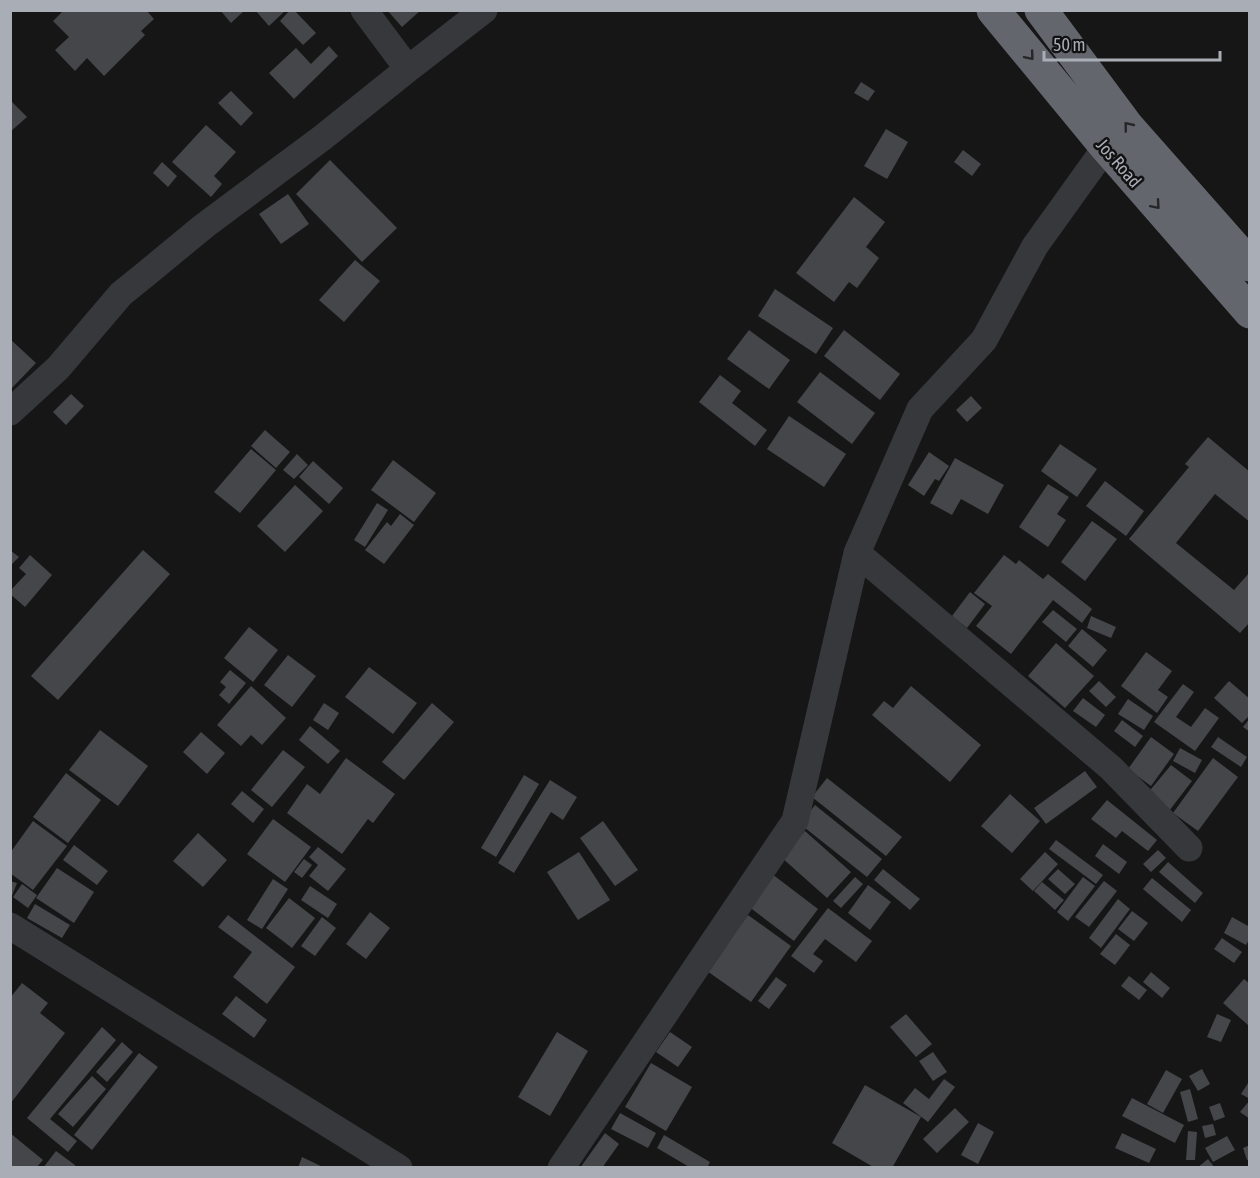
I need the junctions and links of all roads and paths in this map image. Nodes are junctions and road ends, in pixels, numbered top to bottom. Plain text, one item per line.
1 (364, 10) edge
2 (484, 10) edge
3 (993, 10) edge
4 (1041, 10) edge
5 (408, 69) junction
6 (1106, 147) junction
7 (1250, 265) edge
8 (1250, 312) edge
9 (10, 412) edge
10 (857, 553) junction
11 (1189, 848) dead end
12 (10, 926) edge
13 (399, 1167) edge
14 (561, 1167) edge

1 - 5 street
2 - 5 street
3 -> 6 highway, Jos Road
7 -> 4 highway, Jos Road
5 - 9 street
6 -> 8 highway, Jos Road
6 - 10 street
10 - 11 street
10 - 14 street
12 - 13 street

